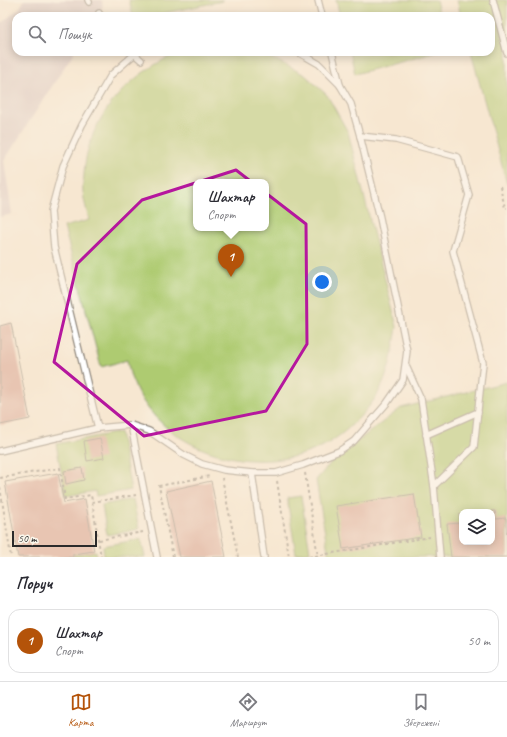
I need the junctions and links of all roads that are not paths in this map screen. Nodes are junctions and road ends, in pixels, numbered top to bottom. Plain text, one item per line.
1 (318, 0) edge
2 (493, 0) edge
3 (321, 12) edge
4 (507, 52) edge
5 (131, 56) edge
6 (137, 56) edge
7 (305, 56) edge
8 (333, 56) edge
9 (141, 60) dead end
10 (340, 85) junction
11 (360, 136) junction
12 (405, 364) junction
13 (478, 412) junction
14 (132, 425) junction
15 (98, 428) junction
16 (426, 435) junction
17 (0, 451) edge
18 (252, 473) junction
19 (434, 486) junction
20 (157, 557) edge
21 (264, 557) edge
22 (440, 557) edge

1 - 3 lane
2 - 4 lane
5 - 15 lane
6 - 9 lane
7 - 10 lane
8 - 10 lane
10 - 11 lane
11 - 12 lane
11 - 13 lane
12 - 16 lane
12 - 18 lane
13 - 16 lane
13 - 19 lane
14 - 15 lane
14 - 18 lane
14 - 20 lane
15 - 17 lane
16 - 19 lane
18 - 21 lane
19 - 22 lane

